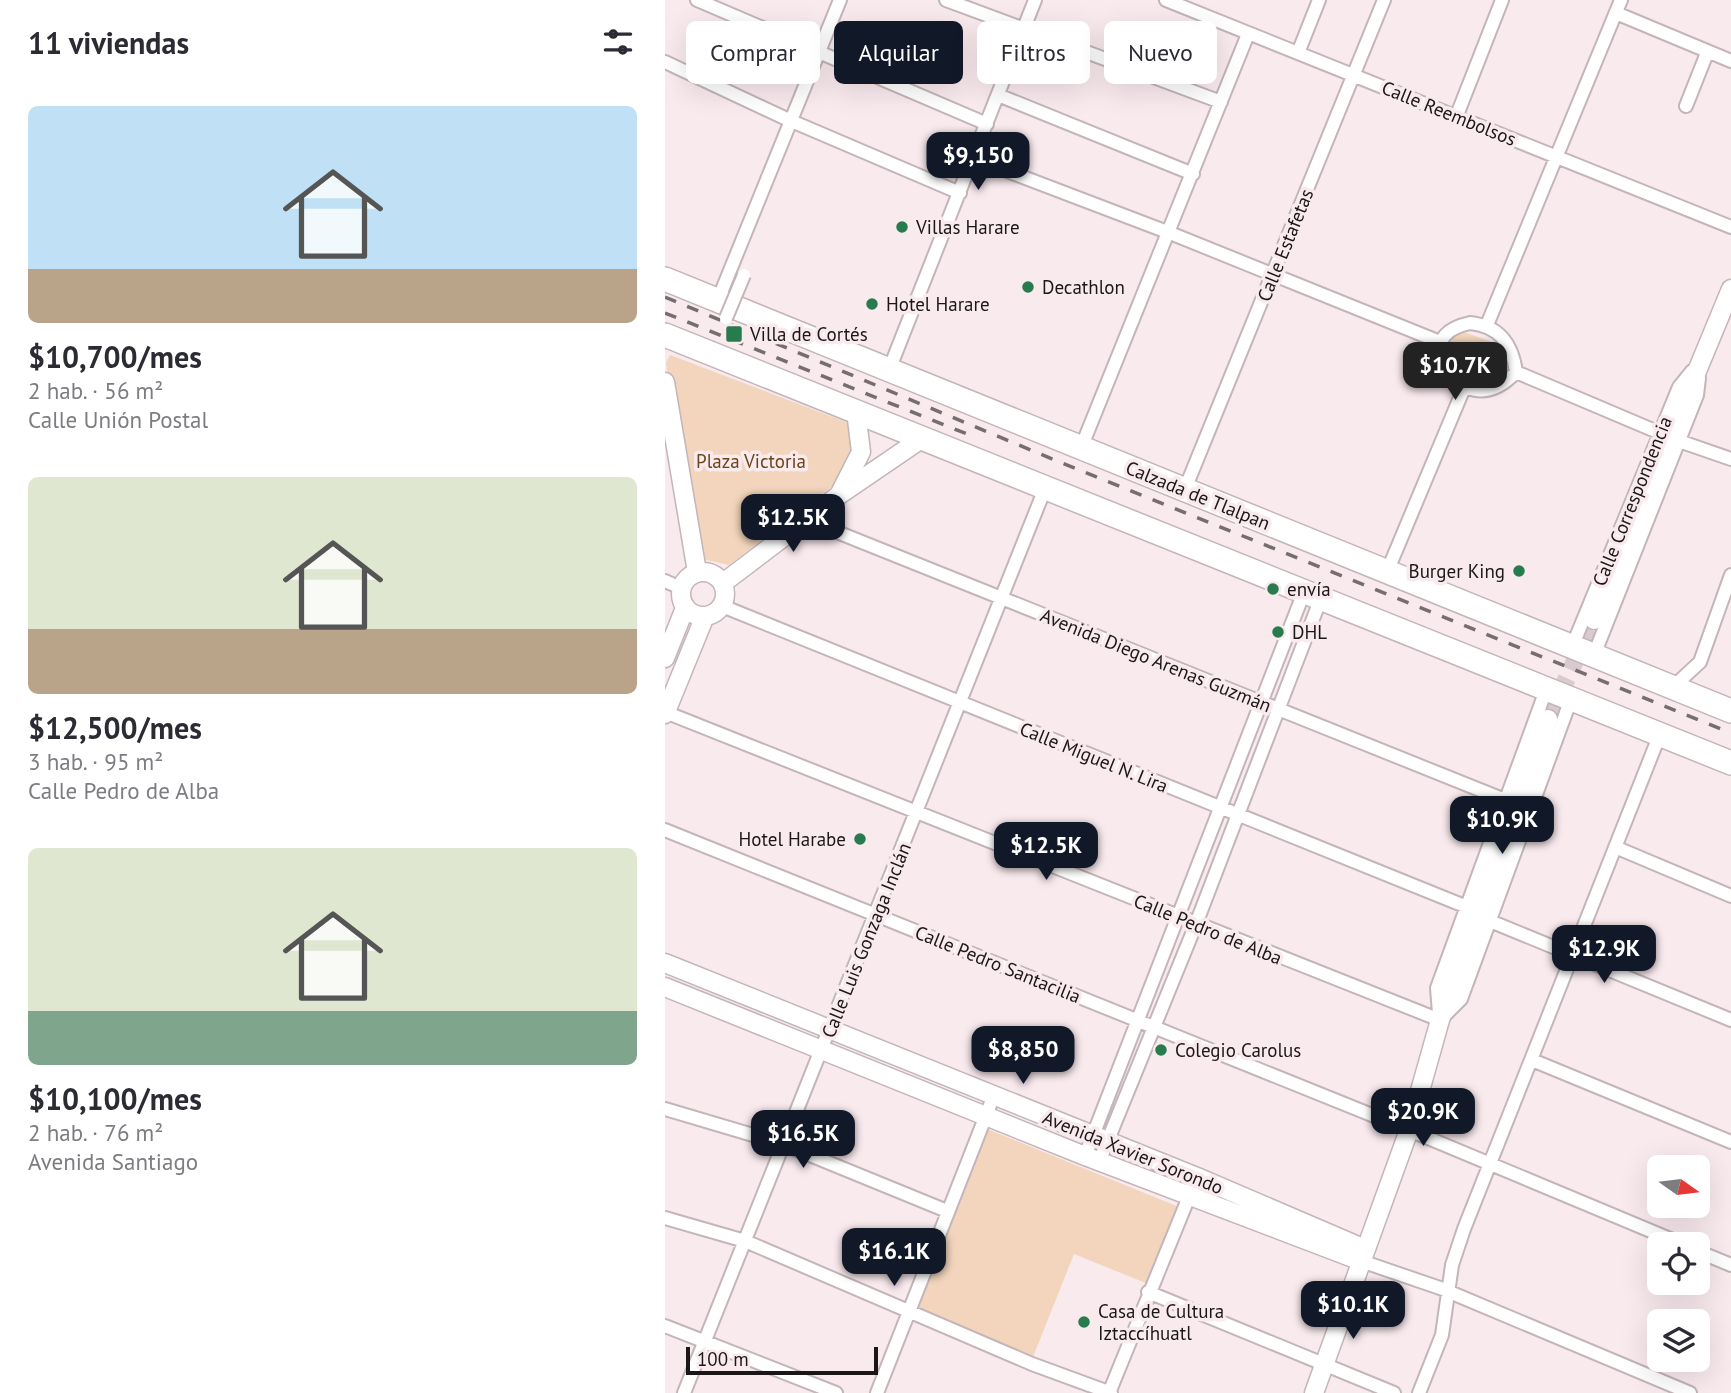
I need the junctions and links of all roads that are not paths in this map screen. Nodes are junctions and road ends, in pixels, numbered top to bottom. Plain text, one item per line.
1 (697, 0) edge
2 (839, 0) edge
3 (946, 0) edge
4 (1035, 0) edge
5 (1166, 0) edge
6 (1319, 0) edge
7 (1384, 0) edge
8 (1502, 0) edge
9 (1621, 0) edge
10 (1616, 13) junction
11 (744, 21) edge
12 (1002, 21) edge
13 (1026, 21) edge
14 (1248, 34) junction
15 (820, 49) edge
16 (1298, 53) junction
17 (1707, 53) junction
18 (1090, 54) edge
19 (820, 55) edge
20 (1731, 61) edge
21 (665, 62) edge
22 (1353, 74) junction
23 (805, 84) edge
24 (1002, 84) edge
25 (998, 95) junction
26 (1221, 102) junction
27 (1686, 106) dead end
28 (1457, 115) junction
29 (789, 120) junction
30 (987, 124) junction
31 (1558, 157) junction
32 (973, 158) junction
33 (1193, 174) junction
34 (960, 193) junction
35 (1731, 227) edge
36 (1170, 233) junction
37 (1273, 274) junction
38 (744, 275) dead end
39 (665, 279) edge
40 (1731, 289) edge
41 (722, 309) junction
42 (1487, 325) junction
43 (665, 335) edge
44 (1440, 342) junction
45 (1701, 360) junction
46 (889, 370) junction
47 (1516, 372) junction
48 (665, 382) edge
49 (1464, 388) junction
50 (856, 411) junction
51 (1660, 433) junction
52 (924, 437) junction
53 (1679, 441) junction
54 (1081, 448) junction
55 (1731, 459) edge
56 (673, 463) edge
57 (1046, 486) junction
58 (1185, 489) junction
59 (839, 495) junction
60 (807, 520) junction
61 (697, 572) junction
62 (1387, 572) junction
63 (1731, 575) edge
64 (723, 583) junction
65 (673, 584) edge
66 (1313, 595) junction
67 (1003, 598) junction
68 (722, 606) junction
69 (685, 608) junction
70 (705, 616) junction
71 (1594, 620) tunnel mouth
72 (1572, 647) junction
73 (1594, 655) junction
74 (665, 658) edge
75 (1673, 687) junction
76 (1546, 690) junction
77 (1571, 699) junction
78 (1261, 702) junction
79 (960, 703) junction
80 (1278, 709) junction
81 (1731, 711) edge
82 (665, 713) edge
83 (1548, 719) tunnel mouth
84 (1660, 734) junction
85 (1731, 763) edge
86 (1505, 800) junction
87 (1221, 809) junction
88 (918, 813) junction
89 (1236, 816) junction
90 (665, 830) edge
91 (1615, 847) junction
92 (1731, 896) edge
93 (1467, 907) junction
94 (876, 915) junction
95 (1178, 917) junction
96 (1490, 920) junction
97 (1196, 924) junction
98 (1574, 955) junction
99 (665, 963) edge
100 (665, 987) edge
101 (1138, 1019) junction
102 (1440, 1020) junction
103 (1731, 1020) edge
104 (1153, 1026) junction
105 (829, 1028) junction
106 (821, 1049) junction
107 (1532, 1060) junction
108 (994, 1095) junction
109 (665, 1109) edge
110 (986, 1114) junction
111 (1409, 1130) junction
112 (1100, 1138) junction
113 (1731, 1143) edge
114 (783, 1144) junction
115 (1092, 1159) junction
116 (1490, 1164) junction
117 (1197, 1177) junction
118 (1190, 1195) junction
119 (947, 1212) junction
120 (665, 1218) edge
121 (1653, 1232) edge
122 (745, 1241) junction
123 (1363, 1255) junction
124 (1710, 1256) edge
125 (1731, 1265) edge
126 (1148, 1292) junction
127 (1448, 1292) junction
128 (908, 1312) junction
129 (665, 1326) edge
130 (706, 1339) junction
131 (1324, 1364) junction
132 (1660, 1380) junction
133 (684, 1393) edge
134 (836, 1393) edge
135 (877, 1393) edge
136 (1110, 1393) edge
137 (1314, 1393) edge
138 (1394, 1393) edge
139 (1419, 1393) edge
140 (1655, 1393) edge
141 (1690, 1393) edge

1 - 11 street
2 - 15 street
3 - 12 street
4 - 13 street
5 - 14 street, Calle Reembolsos
6 - 16 street
7 - 22 street, Calle Estafetas
8 - 28 street
9 - 10 street
10 - 17 street
10 - 31 street
14 - 16 street, Calle Reembolsos
14 - 26 street
16 - 22 street, Calle Reembolsos
17 - 20 street
17 - 27 street
18 - 26 street
19 - 30 street
21 - 29 street
22 - 28 street, Calle Reembolsos
22 - 37 street, Calle Estafetas
23 - 29 street
24 - 25 street
25 - 30 street
25 - 33 street
26 - 33 street
28 - 31 street, Calle Reembolsos
29 - 34 street
29 - 41 street
30 - 32 street
31 - 35 street, Calle Reembolsos
31 - 42 street
32 - 34 street
32 - 36 street
33 - 36 street
34 - 46 street
36 - 37 street
36 - 54 street
37 - 44 street
37 - 58 street, Calle Estafetas
38 - 41 street, bridge
39 - 41 highway, Calzada de Tlalpan
40 - 45 street, Calle Correspondencia
41 - 46 highway, Calzada de Tlalpan
42 - 44 street
42 - 47 street
43 - 50 highway
44 - 49 street
45 - 51 street, Calle Correspondencia
45 - 53 street, Calle Correspondencia
45 - 71 street, Calle Correspondencia
46 - 54 highway, Calzada de Tlalpan
47 - 49 street
47 - 51 street
48 - 56 street
49 - 62 street
50 - 52 highway
50 - 59 street
51 - 72 street, Calle Correspondencia
52 - 57 highway
52 - 59 street
53 - 55 street
53 - 73 street, Calle Correspondencia
54 - 58 highway, Calzada de Tlalpan
56 - 61 street
57 - 66 highway
57 - 67 street, Calle Luis Gonzaga Inclán
58 - 62 highway, Calzada de Tlalpan
59 - 60 street
60 - 64 street
60 - 67 street, Avenida Diego Arenas Guzmán
61 - 64 street
61 - 65 street
62 - 72 highway, Calzada de Tlalpan
63 - 75 street
64 - 68 street
65 - 69 street
66 - 76 highway
66 - 78 street
66 - 80 street
67 - 78 street, Avenida Diego Arenas Guzmán
67 - 79 street, Calle Luis Gonzaga Inclán
68 - 70 street
68 - 79 street, Calle Miguel N. Lira
69 - 70 street
69 - 74 street
70 - 82 street
72 - 73 highway, Calzada de Tlalpan
73 - 75 highway, Calzada de Tlalpan
75 - 81 highway, Calzada de Tlalpan
76 - 77 highway
76 - 86 street
77 - 84 highway
77 - 96 street
78 - 80 street, Avenida Diego Arenas Guzmán
78 - 87 street
79 - 87 street, Calle Miguel N. Lira
79 - 88 street, Calle Luis Gonzaga Inclán
80 - 86 street, Avenida Diego Arenas Guzmán
80 - 89 street
82 - 88 street, Calle Pedro de Alba
83 - 102 street
84 - 85 highway
84 - 91 street
86 - 93 street
87 - 89 street, Calle Miguel N. Lira
87 - 95 street
88 - 94 street, Calle Luis Gonzaga Inclán
88 - 95 street, Calle Pedro de Alba
89 - 93 street, Calle Miguel N. Lira
89 - 97 street
90 - 94 street, Calle Pedro Santacilia
91 - 92 street
91 - 98 street
93 - 102 street
94 - 101 street, Calle Pedro Santacilia
94 - 105 street, Calle Luis Gonzaga Inclán
95 - 97 street, Calle Pedro de Alba
95 - 101 street
96 - 98 street
96 - 102 street
97 - 102 street, Calle Pedro de Alba
97 - 104 street
98 - 103 street
98 - 107 street
99 - 105 street, Avenida Xavier Sorondo
100 - 106 street, Avenida Xavier Sorondo
101 - 104 street, Calle Pedro Santacilia
101 - 112 street
102 - 111 street
104 - 111 street, Calle Pedro Santacilia
104 - 112 street
105 - 106 street, Calle Luis Gonzaga Inclán
105 - 108 street, Avenida Xavier Sorondo
106 - 110 street, Avenida Xavier Sorondo
106 - 114 street, Calle Luis Gonzaga Inclán
107 - 113 street
107 - 116 street
108 - 110 street
108 - 112 street, Avenida Xavier Sorondo
109 - 114 street
110 - 115 street, Avenida Xavier Sorondo
110 - 119 street
111 - 116 street, Calle Pedro Santacilia
111 - 123 street
112 - 115 street
112 - 117 street, Avenida Xavier Sorondo
114 - 119 street
114 - 122 street, Calle Luis Gonzaga Inclán
115 - 118 street, Avenida Xavier Sorondo
116 - 121 street, Calle Pedro Santacilia
116 - 127 street
117 - 118 street
117 - 123 street, Avenida Xavier Sorondo
118 - 123 street, Avenida Xavier Sorondo
118 - 126 street
119 - 128 street
120 - 122 street
122 - 128 street
122 - 130 street, Calle Luis Gonzaga Inclán
123 - 127 street
123 - 131 street
124 - 125 street
126 - 131 street
126 - 136 street
127 - 132 street
127 - 139 street
128 - 135 street
128 - 136 street
129 - 130 street
130 - 133 street, Calle Luis Gonzaga Inclán
130 - 134 street
131 - 137 street
131 - 138 street
132 - 140 street
132 - 141 street

